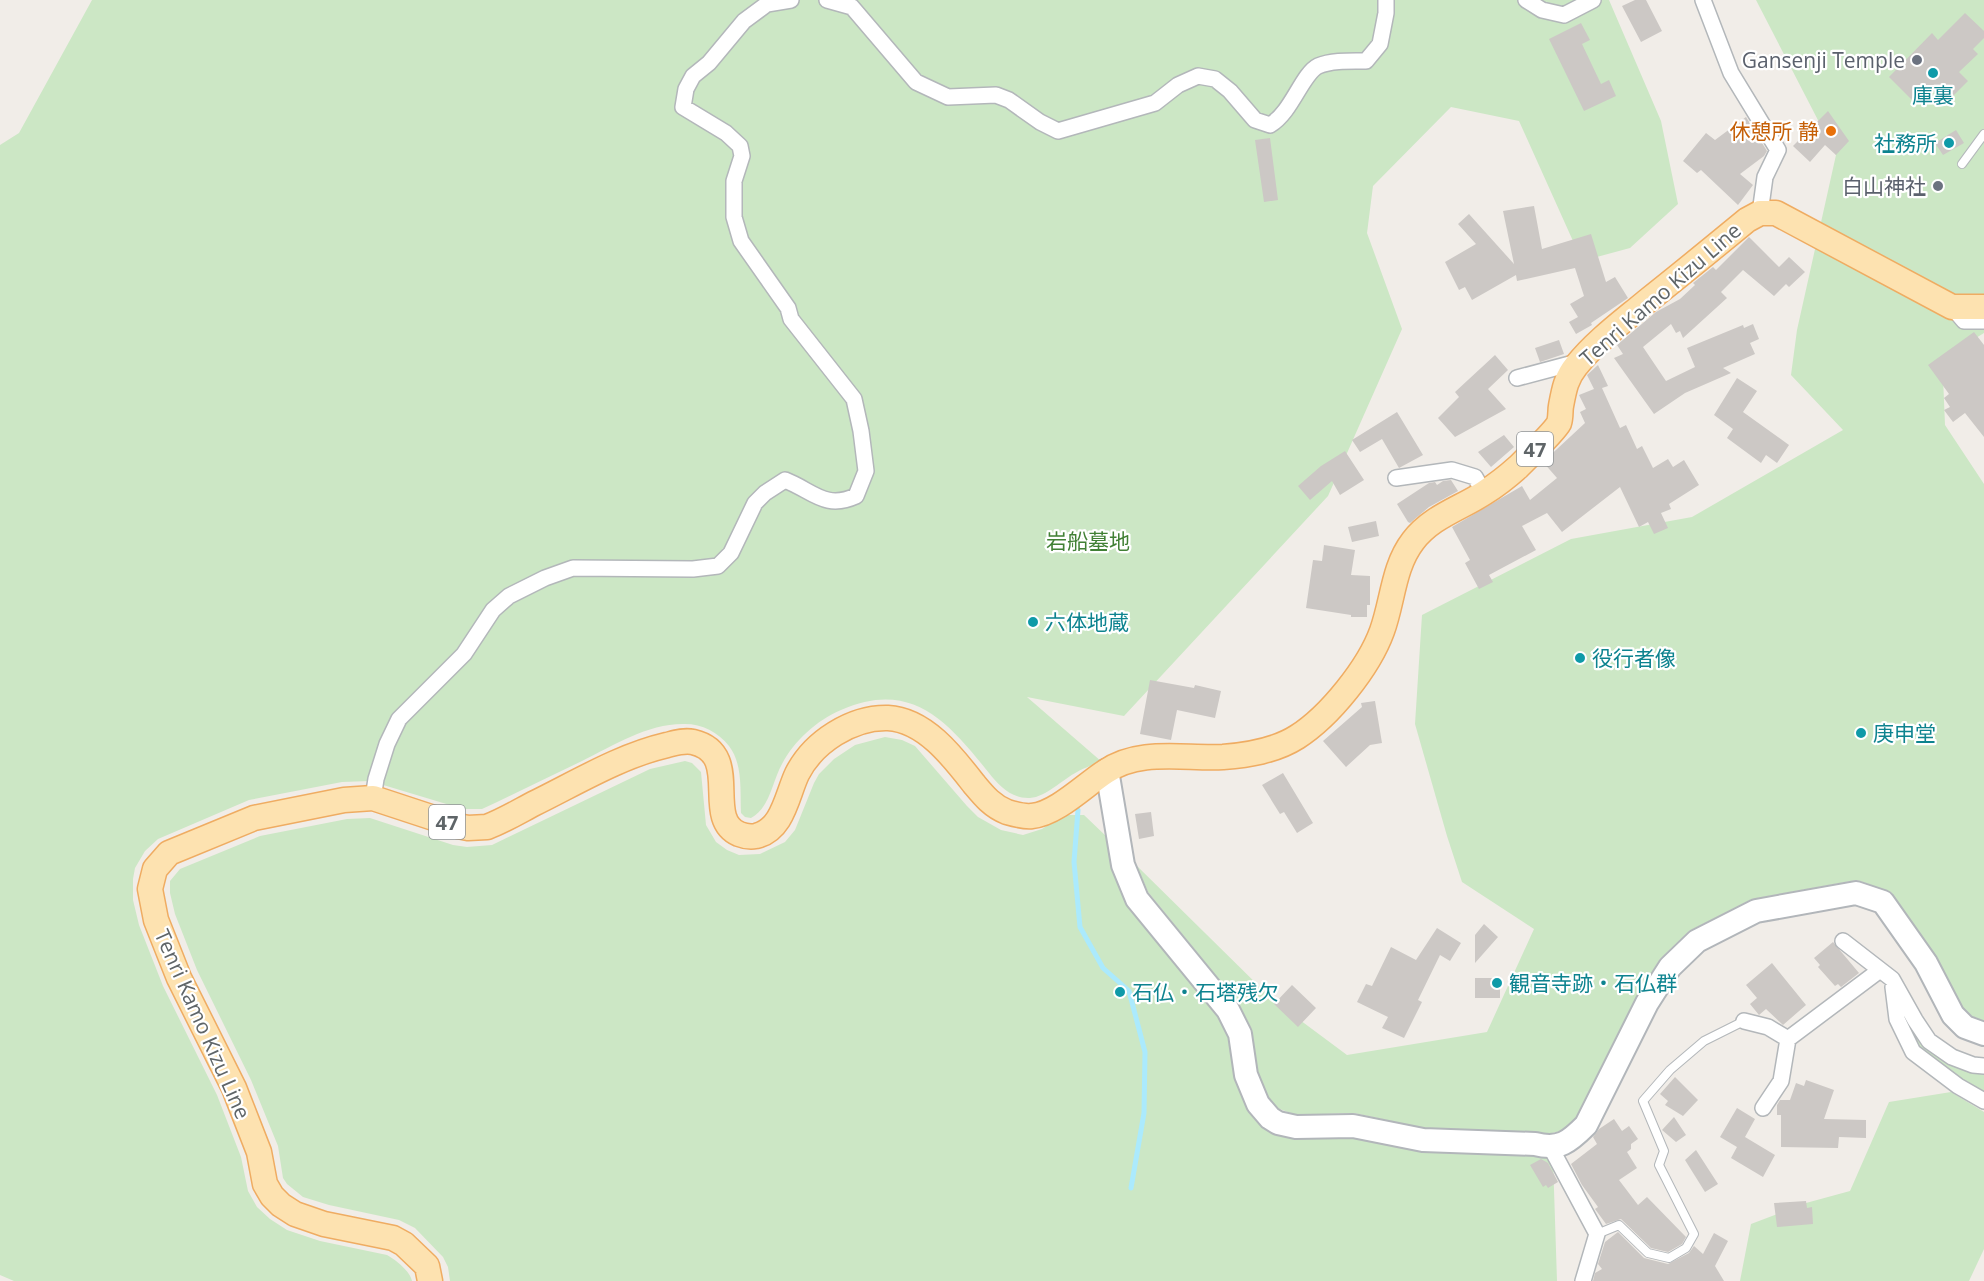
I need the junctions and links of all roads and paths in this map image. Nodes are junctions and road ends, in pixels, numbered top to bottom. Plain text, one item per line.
1 (791, 0) edge
2 (827, 0) edge
3 (1386, 0) edge
4 (1526, 0) edge
5 (1593, 0) edge
6 (1703, 0) edge
7 (1984, 134) edge
8 (1962, 164) dead end
9 (1760, 213) junction
10 (1952, 307) junction
11 (1984, 307) edge
12 (1984, 321) edge
13 (1581, 361) junction
14 (1517, 378) dead end
15 (1396, 478) dead end
16 (1484, 493) junction
17 (1107, 770) junction
18 (373, 798) junction
19 (1843, 941) dead end
20 (1886, 974) junction
21 (1744, 1022) joint
22 (1984, 1034) edge
23 (1788, 1039) junction
24 (1984, 1066) edge
25 (1984, 1101) edge
26 (1763, 1108) dead end
27 (1551, 1148) junction
28 (1597, 1234) junction
29 (430, 1281) edge
30 (1583, 1281) edge

1 - 18 street
2 - 3 street
4 - 5 street
6 - 9 street
7 - 8 lane
9 - 10 main road, Tenri Kamo Kizu Line
9 - 13 main road, Tenri Kamo Kizu Line / 47
10 - 11 main road, Tenri Kamo Kizu Line
10 - 12 street
13 - 14 street
13 - 16 main road, Tenri Kamo Kizu Line / 47
15 - 16 street
16 - 17 main road, Tenri Kamo Kizu Line / 47
17 - 18 main road, Tenri Kamo Kizu Line / 47
17 - 27 main road
18 - 29 main road, Tenri Kamo Kizu Line / 47
19 - 20 street
20 - 23 street
20 - 24 street
20 - 25 street
21 - 23 street
21 - 28 lane
22 - 27 main road
23 - 26 street
27 - 28 street
28 - 30 street

